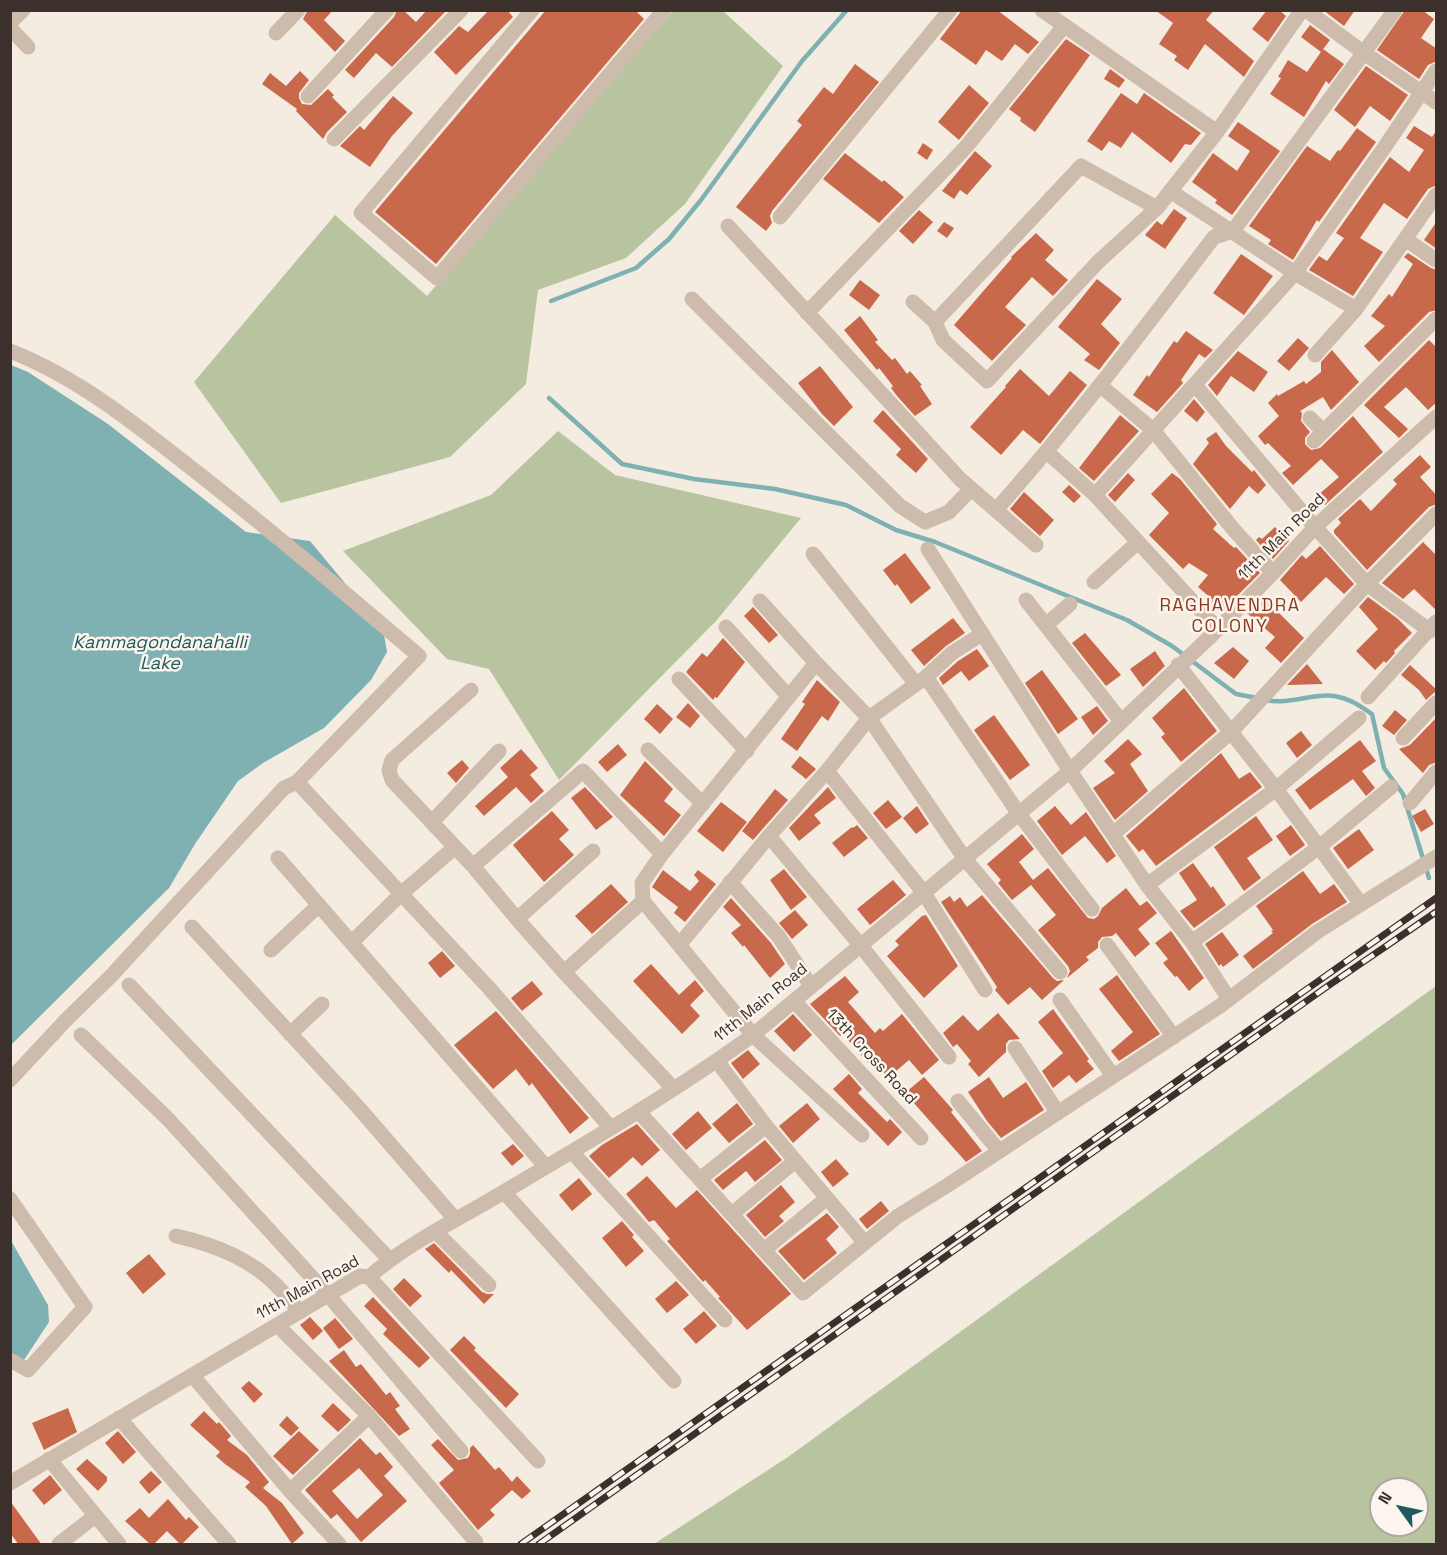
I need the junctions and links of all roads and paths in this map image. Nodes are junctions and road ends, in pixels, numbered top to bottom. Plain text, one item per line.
1 (23, 10) edge
2 (298, 10) edge
3 (387, 10) edge
4 (461, 10) edge
5 (532, 10) edge
6 (664, 10) edge
7 (950, 10) edge
8 (1042, 10) edge
9 (1304, 10) edge
10 (1395, 10) edge
11 (10, 23) edge
12 (1064, 26) junction
13 (10, 28) edge
14 (276, 33) dead end
15 (28, 47) dead end
16 (1364, 53) junction
17 (1437, 71) edge
18 (1422, 92) junction
19 (308, 96) dead end
20 (1437, 102) edge
21 (1217, 132) junction
22 (334, 139) dead end
23 (1170, 190) junction
24 (1437, 195) edge
25 (1157, 208) junction
26 (780, 217) dead end
27 (728, 226) dead end
28 (1233, 231) junction
29 (1405, 239) junction
30 (1437, 260) edge
31 (1294, 273) junction
32 (692, 299) dead end
33 (913, 302) dead end
34 (1356, 309) junction
35 (807, 313) junction
36 (935, 322) junction
37 (1434, 329) edge
38 (10, 351) edge
39 (1315, 355) dead end
40 (1195, 385) junction
41 (1101, 386) junction
42 (1437, 417) edge
43 (1310, 418) dead end
44 (1154, 430) junction
45 (1047, 452) junction
46 (971, 489) junction
47 (1095, 495) junction
48 (996, 510) junction
49 (1437, 514) edge
50 (1315, 527) junction
51 (1138, 542) junction
52 (1036, 545) dead end
53 (928, 549) dead end
54 (813, 554) dead end
55 (1273, 573) junction
56 (1094, 582) dead end
57 (1367, 584) junction
58 (760, 600) dead end
59 (1026, 600) dead end
60 (1070, 604) dead end
61 (1047, 625) junction
62 (1433, 626) edge
63 (726, 627) dead end
64 (1218, 629) junction
65 (982, 634) junction
66 (816, 663) junction
67 (1178, 665) junction
68 (679, 679) dead end
69 (921, 681) junction
70 (471, 690) dead end
71 (789, 697) junction
72 (1368, 697) dead end
73 (1437, 703) edge
74 (869, 718) junction
75 (1359, 718) dead end
76 (1121, 722) junction
77 (1231, 732) junction
78 (1403, 738) dead end
79 (648, 750) dead end
80 (498, 751) dead end
81 (747, 751) junction
82 (827, 771) junction
83 (1070, 771) junction
84 (1437, 772) edge
85 (297, 782) junction
86 (1391, 787) dead end
87 (1276, 789) junction
88 (1410, 803) dead end
89 (703, 804) junction
90 (1019, 813) junction
91 (432, 822) junction
92 (1113, 834) junction
93 (769, 836) junction
94 (1319, 847) junction
95 (454, 848) junction
96 (593, 851) dead end
97 (662, 854) junction
98 (1437, 856) edge
99 (278, 858) dead end
100 (965, 859) junction
101 (473, 867) junction
102 (730, 882) junction
103 (1147, 885) junction
104 (402, 893) junction
105 (924, 893) junction
106 (643, 901) junction
107 (319, 904) junction
108 (1361, 904) junction
109 (1092, 909) dead end
110 (517, 920) junction
111 (192, 927) dead end
112 (352, 942) junction
113 (1192, 942) junction
114 (680, 944) junction
115 (1107, 945) dead end
116 (861, 946) junction
117 (271, 950) dead end
118 (564, 972) junction
119 (1060, 972) dead end
120 (129, 986) dead end
121 (811, 986) junction
122 (985, 990) dead end
123 (1229, 999) junction
124 (1060, 1000) dead end
125 (794, 1001) junction
126 (322, 1004) dead end
127 (290, 1034) junction
128 (81, 1035) dead end
129 (753, 1035) junction
130 (1174, 1037) junction
131 (1016, 1048) dead end
132 (949, 1057) dead end
133 (717, 1061) junction
134 (1113, 1076) junction
135 (10, 1080) edge
136 (673, 1088) junction
137 (958, 1101) dead end
138 (638, 1111) junction
139 (1058, 1113) junction
140 (766, 1126) junction
141 (610, 1127) junction
142 (862, 1135) dead end
143 (921, 1138) dead end
144 (999, 1151) junction
145 (572, 1152) junction
146 (795, 1161) junction
147 (546, 1167) junction
148 (700, 1179) junction
149 (504, 1192) junction
150 (827, 1198) junction
151 (10, 1199) edge
152 (732, 1214) junction
153 (455, 1219) junction
154 (435, 1231) junction
155 (176, 1236) dead end
156 (865, 1243) junction
157 (765, 1251) junction
158 (389, 1259) junction
159 (369, 1277) junction
160 (489, 1286) dead end
161 (328, 1295) junction
162 (300, 1312) junction
163 (725, 1320) dead end
164 (277, 1325) junction
165 (10, 1360) edge
166 (192, 1375) junction
167 (674, 1381) dead end
168 (369, 1416) junction
169 (119, 1418) junction
170 (461, 1451) dead end
171 (49, 1459) junction
172 (538, 1461) dead end
173 (10, 1483) edge
174 (290, 1491) junction
175 (95, 1516) junction
176 (476, 1542) dead end
177 (59, 1545) edge
178 (119, 1545) edge
179 (229, 1545) edge
180 (339, 1545) edge

1 - 11 street
2 - 14 street
3 - 19 street
4 - 22 street
5 - 6 street
7 - 26 street
8 - 12 street
9 - 16 street
9 - 21 street
10 - 16 street
12 - 21 street
12 - 35 street
13 - 15 street
16 - 18 street
16 - 28 street
17 - 18 street
18 - 20 street
18 - 31 street
21 - 23 street
23 - 25 street
23 - 28 street
24 - 29 street
25 - 36 street
25 - 36 street
27 - 35 street
28 - 31 street
28 - 41 street
29 - 30 street
29 - 34 street
31 - 34 street
31 - 40 street
32 - 46 street
33 - 36 street
34 - 39 street
35 - 46 street
37 - 43 street
38 - 85 street
40 - 44 street
40 - 50 street
41 - 44 street
41 - 45 street
42 - 50 street, 11th Main Road
44 - 47 street
44 - 55 street
45 - 47 street
45 - 48 street
46 - 48 street
47 - 51 street
48 - 52 street
49 - 57 street
50 - 55 street, 11th Main Road
50 - 57 street
51 - 56 street
51 - 64 street
53 - 65 street
54 - 69 street
55 - 64 street, 11th Main Road
57 - 62 street
57 - 77 street
58 - 66 street
59 - 61 street
60 - 61 street
61 - 76 street
62 - 72 street
63 - 71 street
64 - 67 street, 11th Main Road
65 - 69 street
65 - 83 street
66 - 71 street
66 - 74 street
67 - 76 street, 11th Main Road
67 - 77 street
68 - 81 street
69 - 74 street
69 - 90 street
70 - 91 street
71 - 81 street
73 - 78 street
74 - 82 street
74 - 100 street
75 - 87 street
76 - 83 street, 11th Main Road
77 - 87 street
77 - 92 street
79 - 89 street
80 - 91 street
81 - 89 street
82 - 93 street
82 - 105 street
83 - 90 street, 11th Main Road
83 - 92 street
84 - 88 street
85 - 104 street
85 - 135 street
86 - 94 street
87 - 94 street
87 - 103 street
89 - 97 street
90 - 100 street, 11th Main Road
90 - 109 street
91 - 95 street
92 - 103 street
93 - 102 street
93 - 116 street
94 - 108 street
94 - 113 street
95 - 101 street
95 - 104 street
96 - 110 street
97 - 101 street
97 - 106 street
98 - 108 street
99 - 107 street
100 - 105 street, 11th Main Road
100 - 119 street
101 - 110 street
102 - 114 street
102 - 121 street
103 - 113 street
104 - 112 street
104 - 141 street
105 - 116 street, 11th Main Road
105 - 122 street
106 - 114 street
106 - 118 street
107 - 112 street
107 - 117 street
108 - 123 street
110 - 118 street
111 - 127 street
112 - 147 street
113 - 123 street
114 - 129 street
115 - 130 street
116 - 121 street, 11th Main Road
116 - 132 street
118 - 136 street
120 - 158 street
121 - 125 street, 11th Main Road
123 - 130 street
124 - 134 street
125 - 129 street, 11th Main Road
125 - 143 street, 13th Cross Road
126 - 127 street
127 - 153 street
128 - 161 street
129 - 133 street, 11th Main Road
129 - 142 street
130 - 134 street
131 - 139 street
133 - 136 street, 11th Main Road
133 - 140 street
134 - 139 street
136 - 138 street, 11th Main Road
137 - 144 street
138 - 141 street, 11th Main Road
138 - 148 street
139 - 144 street
140 - 146 street
140 - 148 street
141 - 145 street, 11th Main Road
144 - 156 street
145 - 147 street, 11th Main Road
145 - 163 street
146 - 150 street
146 - 152 street
147 - 149 street, 11th Main Road
148 - 152 street
149 - 153 street, 11th Main Road
149 - 167 street
150 - 156 street
150 - 157 street
151 - 165 street
152 - 157 street
153 - 154 street, 11th Main Road
154 - 158 street, 11th Main Road
154 - 160 street
155 - 162 street
156 - 157 street
158 - 159 street, 11th Main Road
159 - 161 street, 11th Main Road
159 - 172 street
161 - 162 street, 11th Main Road
161 - 170 street
162 - 164 street, 11th Main Road
164 - 166 street, 11th Main Road
164 - 168 street
166 - 169 street, 11th Main Road
166 - 174 street
168 - 174 street
168 - 176 street
169 - 171 street, 11th Main Road
169 - 179 street
171 - 173 street, 11th Main Road
171 - 175 street
174 - 180 street
175 - 177 street
175 - 178 street

